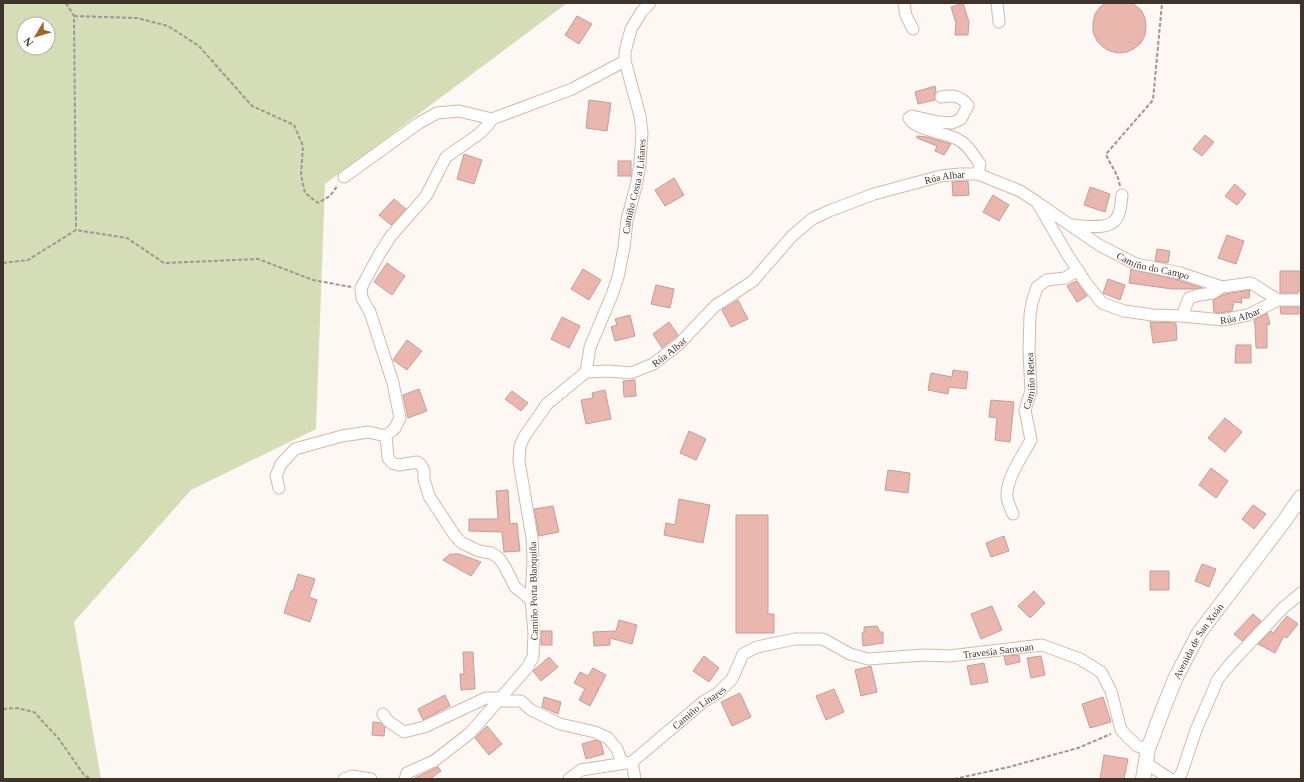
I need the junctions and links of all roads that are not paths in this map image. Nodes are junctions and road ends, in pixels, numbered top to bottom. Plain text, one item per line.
1 (650, 3) edge
2 (904, 3) edge
3 (997, 3) edge
4 (999, 22) dead end
5 (913, 29) dead end
6 (625, 61) junction
7 (941, 97) dead end
8 (492, 118) junction
9 (978, 174) junction
10 (344, 176) dead end
11 (1122, 195) road end
12 (1037, 202) junction
13 (1071, 226) junction
14 (1078, 270) junction
15 (1222, 287) junction
16 (1278, 300) junction
17 (1301, 300) edge
18 (1182, 316) junction
19 (586, 372) junction
20 (386, 436) junction
21 (279, 488) dead end
22 (1301, 497) edge
23 (1013, 514) dead end
24 (1301, 593) edge
25 (531, 600) junction
26 (823, 639) joint
27 (498, 700) junction
28 (383, 714) dead end
29 (1147, 756) junction
30 (627, 762) junction
31 (344, 779) edge
32 (371, 779) edge
33 (404, 779) edge
34 (569, 779) edge
35 (635, 779) edge
36 (1143, 779) edge
37 (1170, 779) edge
38 (1176, 779) edge

1 - 6 street, Camiño Costa a Liñares
2 - 5 street
3 - 4 street
6 - 8 street
6 - 19 street, Camiño Costa a Liñares
7 - 9 street
8 - 10 street
8 - 20 street
9 - 12 street, Rúa Albar
9 - 19 street, Rúa Albar
11 - 13 street
12 - 13 street, Camiño do Campo
12 - 14 street, Rúa Albar
13 - 15 street, Camiño do Campo
14 - 18 street, Rúa Albar
14 - 23 street, Camiño Retea
15 - 16 street, Camiño do Campo
15 - 18 street
16 - 17 street, Rúa Albar
16 - 18 street, Rúa Albar
19 - 25 street, Camiño Porta Blanquiña
20 - 21 street
20 - 25 street
22 - 29 main road, Avenida de San Xoán
24 - 38 street
25 - 27 street, Camiño Porta Blanquiña
26 - 29 street, Travesía Sanxoan
26 - 30 street, Camiño Linares
27 - 28 street
27 - 30 street
27 - 33 street, Camiño Porta Blanquiña
29 - 36 main road, Avenida de San Xoán
29 - 37 street
30 - 34 street
30 - 35 street
31 - 32 street

